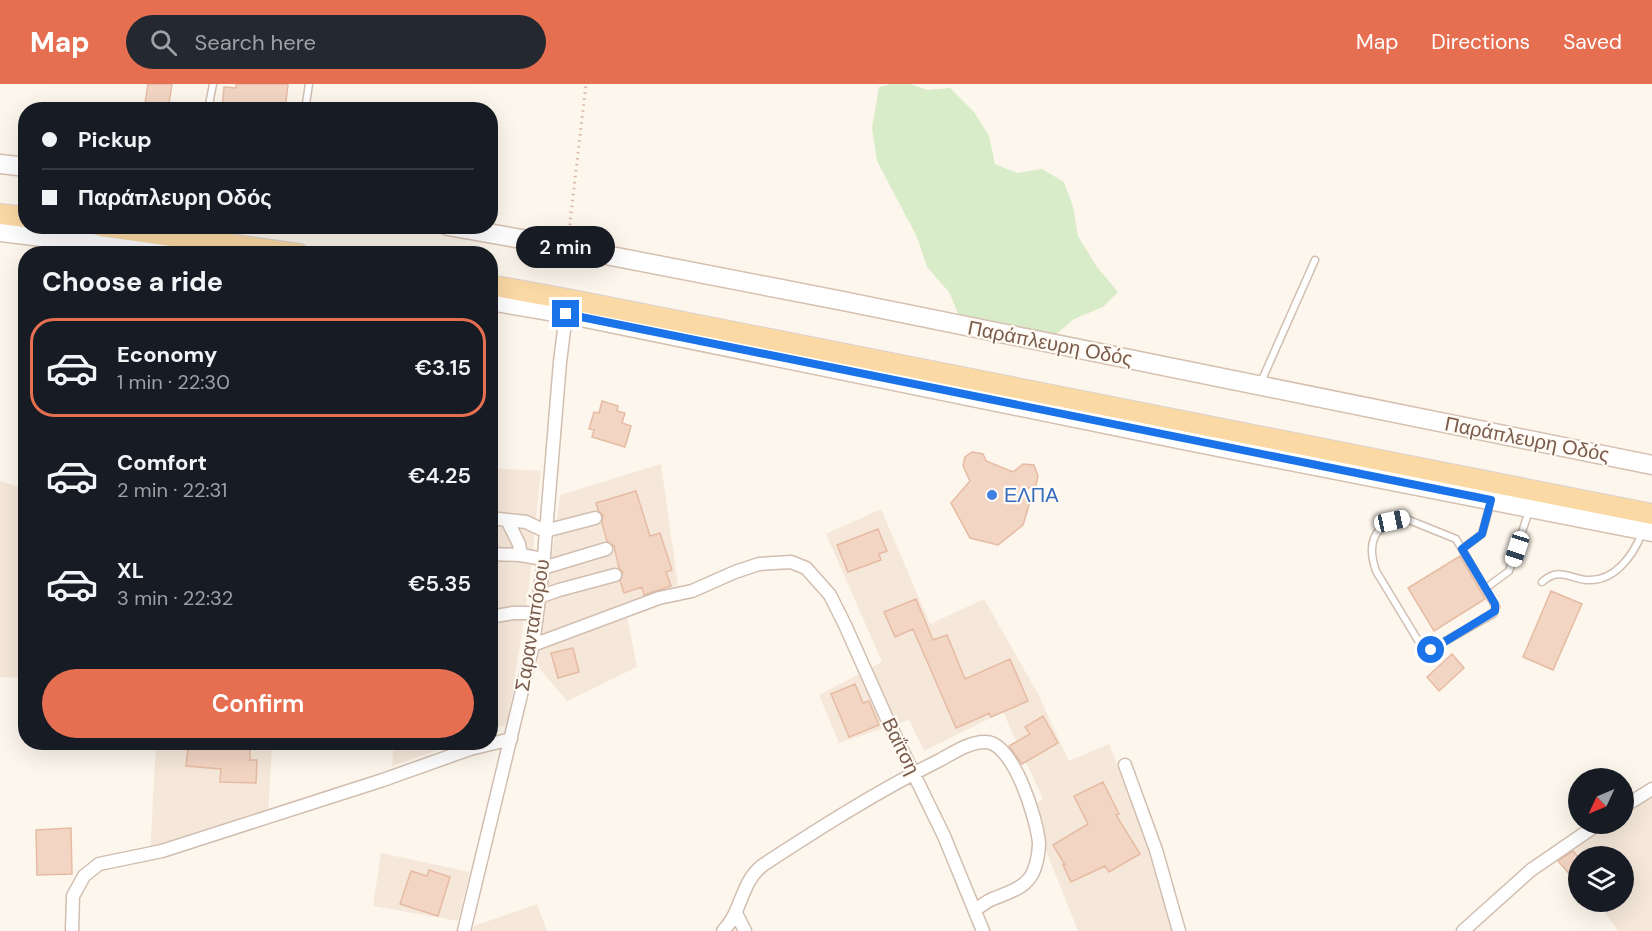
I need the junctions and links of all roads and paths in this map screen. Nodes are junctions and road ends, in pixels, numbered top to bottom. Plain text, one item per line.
1 (213, 84) edge
2 (309, 84) edge
3 (586, 84) edge
4 (210, 102) edge
5 (306, 102) edge
6 (0, 164) edge
7 (18, 166) edge
8 (0, 214) edge
9 (18, 216) edge
10 (0, 232) edge
11 (158, 234) edge
12 (493, 234) edge
13 (116, 246) edge
14 (242, 246) edge
15 (567, 247) junction
16 (1315, 260) dead end
17 (498, 286) edge
18 (498, 302) edge
19 (566, 314) junction
20 (1259, 386) junction
21 (1652, 465) edge
22 (1491, 500) junction
23 (1530, 508) junction
24 (595, 518) dead end
25 (498, 519) edge
26 (507, 520) junction
27 (1649, 525) edge
28 (545, 531) junction
29 (606, 549) dead end
30 (1462, 549) junction
31 (498, 554) edge
32 (521, 555) junction
33 (543, 563) junction
34 (615, 575) dead end
35 (1542, 582) dead end
36 (1486, 588) junction
37 (539, 597) junction
38 (537, 614) junction
39 (498, 616) edge
40 (533, 645) junction
41 (511, 739) junction
42 (498, 742) edge
43 (467, 750) edge
44 (1125, 765) dead end
45 (914, 773) junction
46 (1652, 789) edge
47 (1634, 800) edge
48 (1583, 834) edge
49 (975, 910) junction
50 (736, 912) junction
51 (72, 931) edge
52 (464, 931) edge
53 (723, 931) edge
54 (745, 931) edge
55 (983, 931) edge
56 (1179, 931) edge
57 (1463, 931) edge

1 - 4 lane
2 - 5 lane
3 - 15 path
6 - 7 street
8 - 9 main road
10 - 13 street
11 - 14 main road
12 - 15 street, Παράπλευρη Οδός
15 - 20 street, Παράπλευρη Οδός
16 - 20 lane
17 - 27 main road
18 - 19 street
19 - 22 street
19 - 28 street, Σαρανταπόρου
20 - 21 street, Παράπλευρη Οδός
22 - 23 street
22 - 30 lane
23 - 27 street
23 - 36 lane
24 - 28 street
25 - 26 street
26 - 28 street
26 - 32 street
27 - 35 lane
28 - 33 street, Σαρανταπόρου
29 - 33 street
30 - 36 lane
30 - 36 lane
31 - 32 street
32 - 33 street
33 - 37 street, Σαρανταπόρου
34 - 37 street
37 - 38 street, Σαρανταπόρου
38 - 39 street
38 - 40 street, Σαρανταπόρου
40 - 41 street, Σαρανταπόρου
40 - 45 street, Βαΐτση
41 - 42 street
41 - 52 street, Σαρανταπόρου
43 - 51 street
44 - 56 street
45 - 49 street, Βαΐτση
45 - 49 street
45 - 50 street
46 - 47 street
48 - 57 street
49 - 55 street, Βαΐτση
50 - 53 street
50 - 54 street

